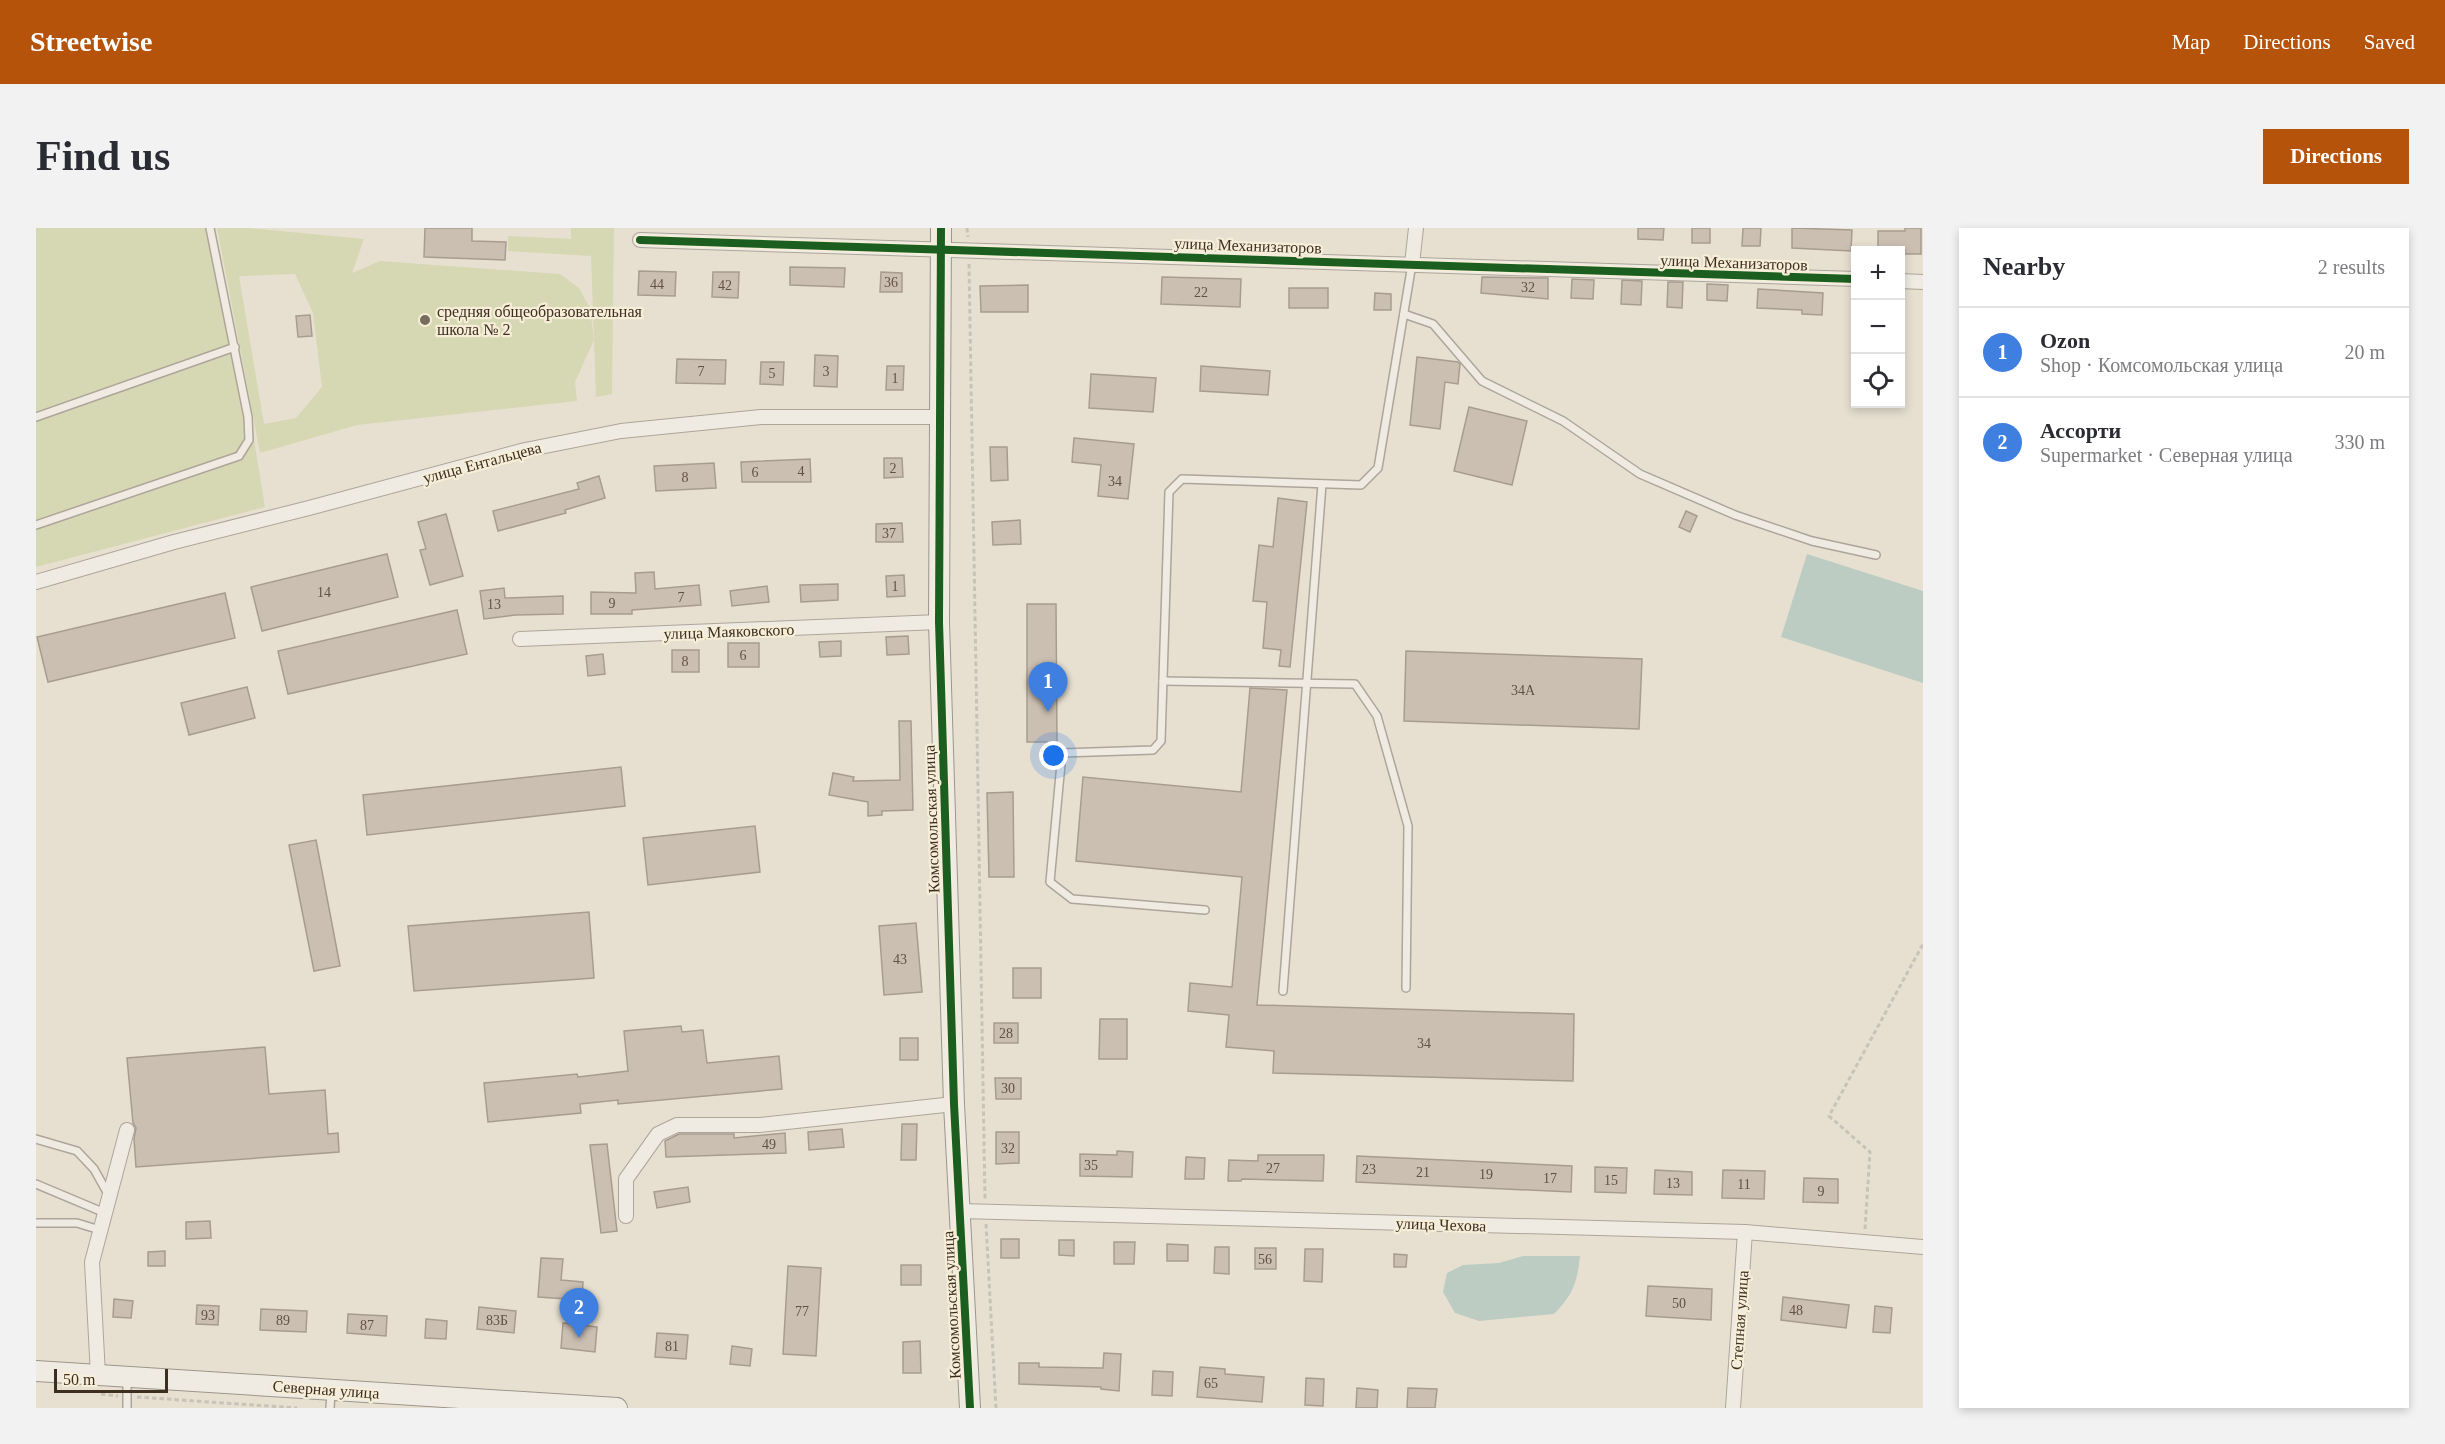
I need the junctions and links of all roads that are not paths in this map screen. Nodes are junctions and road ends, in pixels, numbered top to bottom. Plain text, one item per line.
1 (210, 228) edge
2 (941, 228) edge
3 (1416, 228) edge
4 (640, 240) dead end
5 (941, 249) junction
6 (1412, 264) junction
7 (1851, 279) edge
8 (1905, 281) edge
9 (1923, 282) edge
10 (1404, 314) junction
11 (235, 346) junction
12 (36, 417) edge
13 (940, 417) junction
14 (1322, 484) junction
15 (36, 525) edge
16 (1876, 555) dead end
17 (36, 582) edge
18 (939, 622) junction
19 (520, 639) dead end
20 (1163, 681) junction
21 (1307, 683) junction
22 (1205, 910) dead end
23 (1406, 988) dead end
24 (1283, 991) dead end
25 (954, 1104) junction
26 (127, 1130) dead end
27 (36, 1139) edge
28 (36, 1184) edge
29 (109, 1197) junction
30 (959, 1211) junction
31 (105, 1213) junction
32 (626, 1216) dead end
33 (36, 1222) edge
34 (100, 1230) junction
35 (1745, 1232) junction
36 (1923, 1248) edge
37 (36, 1371) edge
38 (96, 1384) junction
39 (127, 1387) junction
40 (331, 1399) edge
41 (488, 1404) edge
42 (127, 1408) edge
43 (617, 1408) edge
44 (970, 1408) edge
45 (1733, 1408) edge

1 - 11 lane
2 - 5 street, Комсомольская улица
3 - 6 street
4 - 5 street, улица Механизаторов
5 - 6 street, улица Механизаторов
5 - 13 street, Комсомольская улица
6 - 7 street, улица Механизаторов
6 - 10 lane
8 - 9 street
10 - 14 lane
10 - 16 lane
11 - 12 lane
11 - 15 lane
13 - 17 street, улица Ентальцева
13 - 18 street, Комсомольская улица
14 - 20 lane
14 - 21 lane
18 - 19 street, улица Маяковского
18 - 25 street, Комсомольская улица
20 - 21 lane
20 - 22 lane
21 - 23 lane
21 - 24 lane
25 - 30 street, Комсомольская улица
25 - 32 street
26 - 29 street
27 - 29 lane
28 - 31 lane
29 - 31 street
30 - 35 street, улица Чехова
30 - 44 street, Комсомольская улица
31 - 34 street
33 - 34 lane
34 - 38 street
35 - 36 street, улица Чехова
35 - 45 street, Степная улица
37 - 38 street, Северная улица
38 - 39 street, Северная улица
39 - 40 street, Северная улица
39 - 42 lane
40 - 41 street, Северная улица
41 - 43 street, Северная улица

